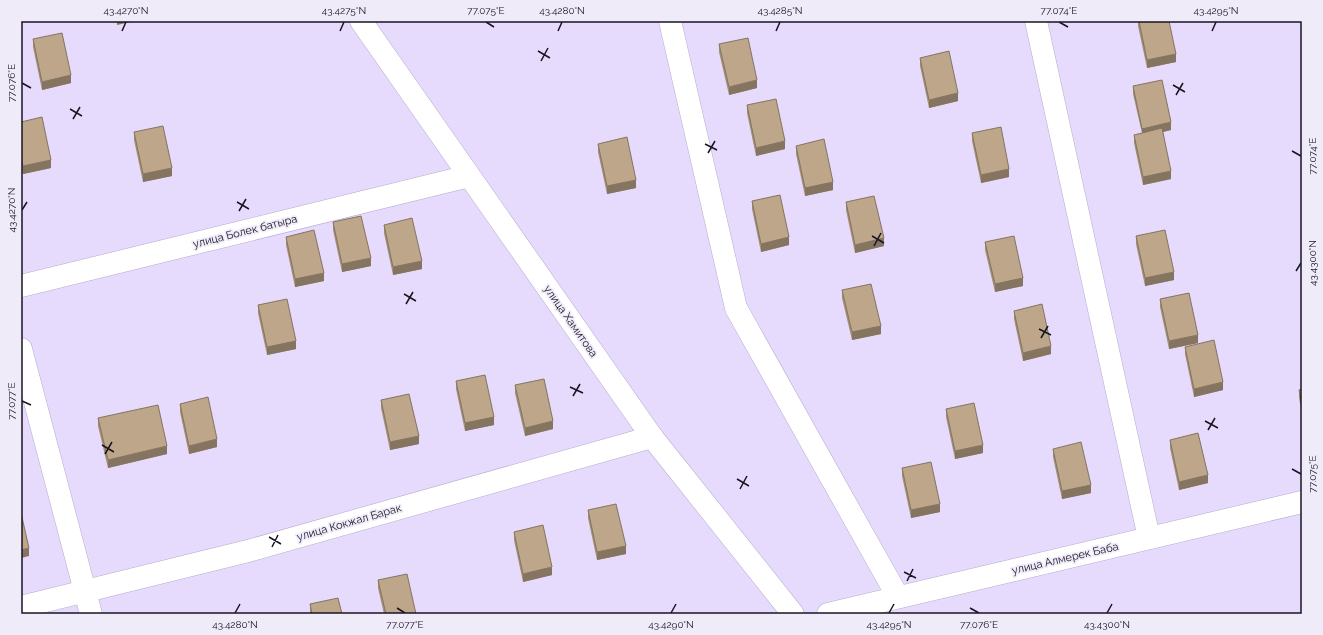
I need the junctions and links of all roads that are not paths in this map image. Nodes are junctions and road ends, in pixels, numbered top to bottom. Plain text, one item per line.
1 (361, 21) edge
2 (670, 21) edge
3 (1036, 21) edge
4 (469, 176) junction
5 (21, 286) edge
6 (21, 350) edge
7 (652, 437) junction
8 (1302, 502) edge
9 (1149, 538) junction
10 (86, 591) junction
11 (898, 597) junction
12 (21, 607) edge
13 (91, 614) edge
14 (792, 614) edge
15 (828, 614) edge

1 - 4 street, улица Хамитова
2 - 11 street
3 - 9 street
4 - 5 street, улица Болек батыра
4 - 7 street, улица Хамитова
6 - 10 street
7 - 10 street, улица Кокжал Барак
7 - 14 street, улица Хамитова
8 - 9 street, улица Алмерек Баба
9 - 11 street, улица Алмерек Баба
10 - 12 street, улица Кокжал Барак
10 - 13 street
11 - 15 street, улица Алмерек Баба

